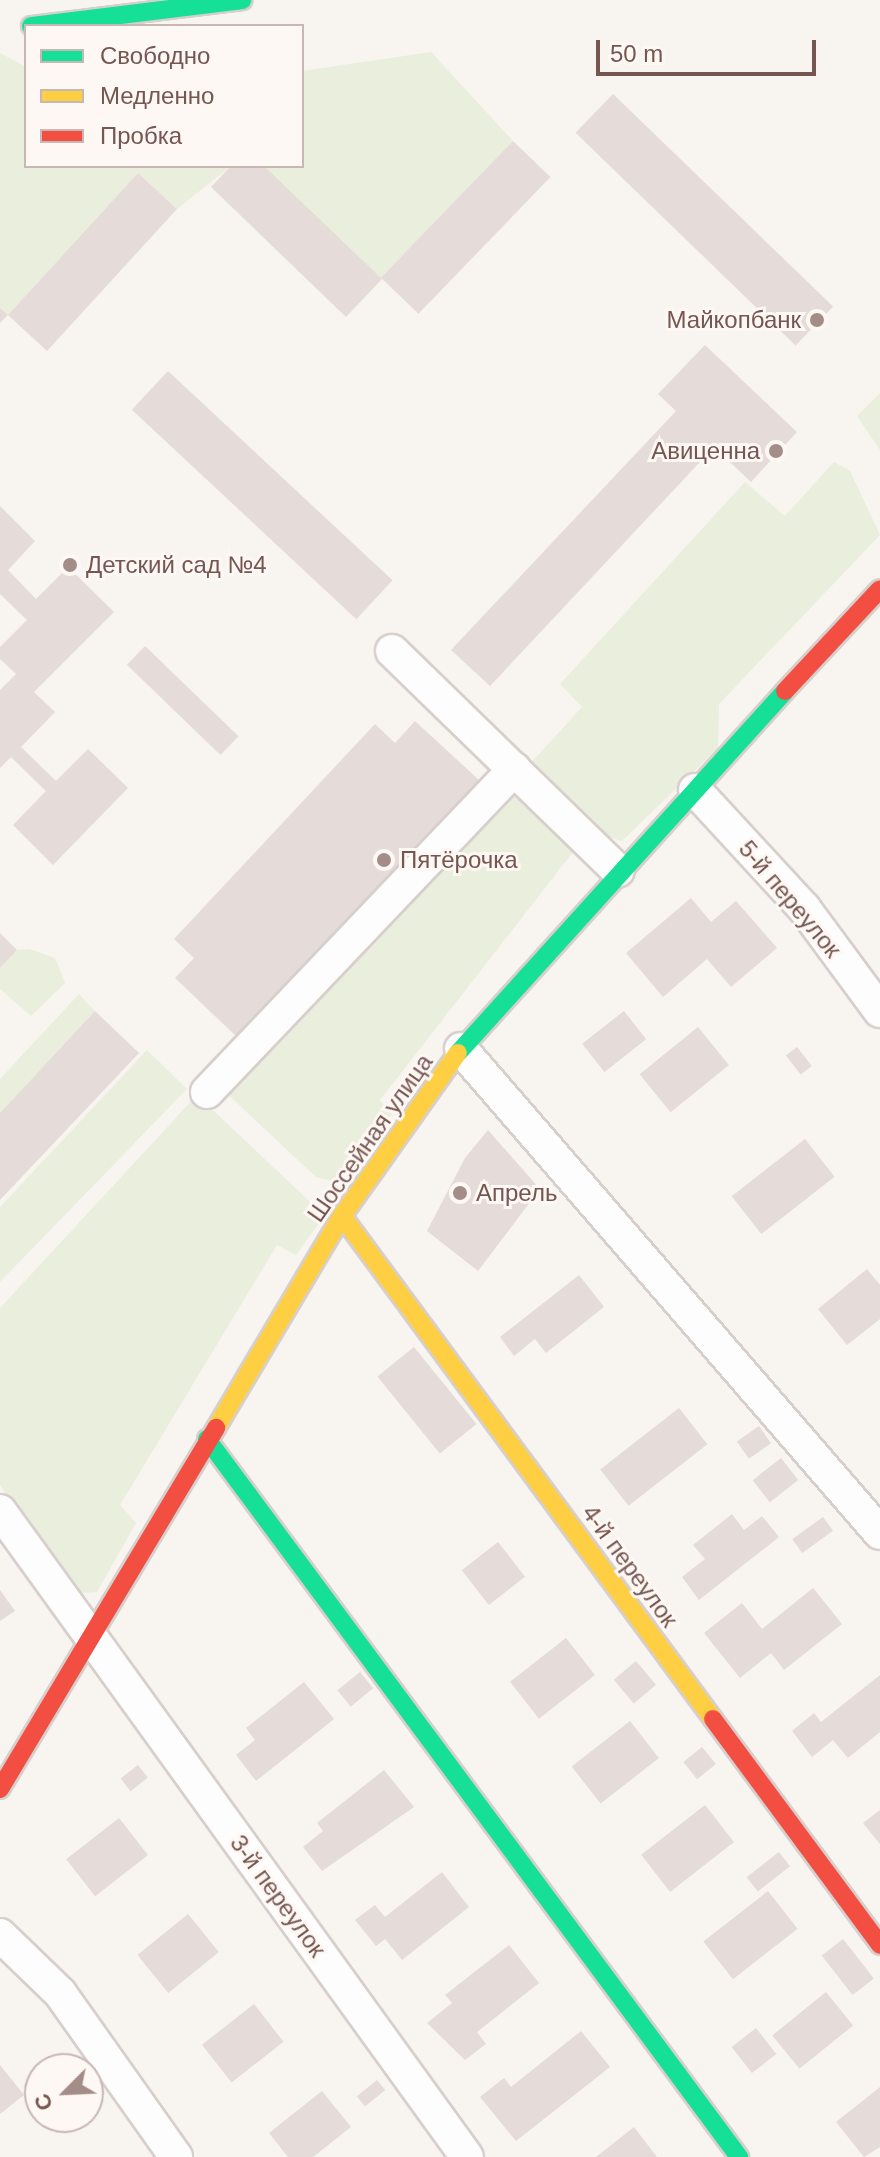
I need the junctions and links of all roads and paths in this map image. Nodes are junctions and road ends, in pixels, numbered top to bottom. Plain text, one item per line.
1 (242, 0) edge
2 (48, 24) edge
3 (880, 589) edge
4 (392, 651) dead end
5 (515, 769) junction
6 (695, 790) junction
7 (618, 871) junction
8 (880, 1011) edge
9 (461, 1049) junction
10 (207, 1092) dead end
11 (342, 1216) junction
12 (207, 1439) junction
13 (0, 1511) edge
14 (880, 1533) edge
15 (89, 1634) junction
16 (0, 1789) edge
17 (0, 1935) edge
18 (880, 1945) edge
19 (176, 2157) edge
20 (467, 2157) edge
21 (739, 2157) edge

1 - 2 street
3 - 6 street, Шоссейная улица
4 - 5 street
5 - 7 street
5 - 10 street
6 - 7 street, Шоссейная улица
6 - 8 street, 5-й переулок
7 - 9 street, Шоссейная улица
9 - 11 street, Шоссейная улица
9 - 14 street
11 - 12 street, Шоссейная улица
11 - 18 street, 4-й переулок
12 - 15 street, Шоссейная улица
12 - 21 street
13 - 15 street, 3-й переулок
15 - 16 street, Шоссейная улица
15 - 20 street, 3-й переулок
17 - 19 street

